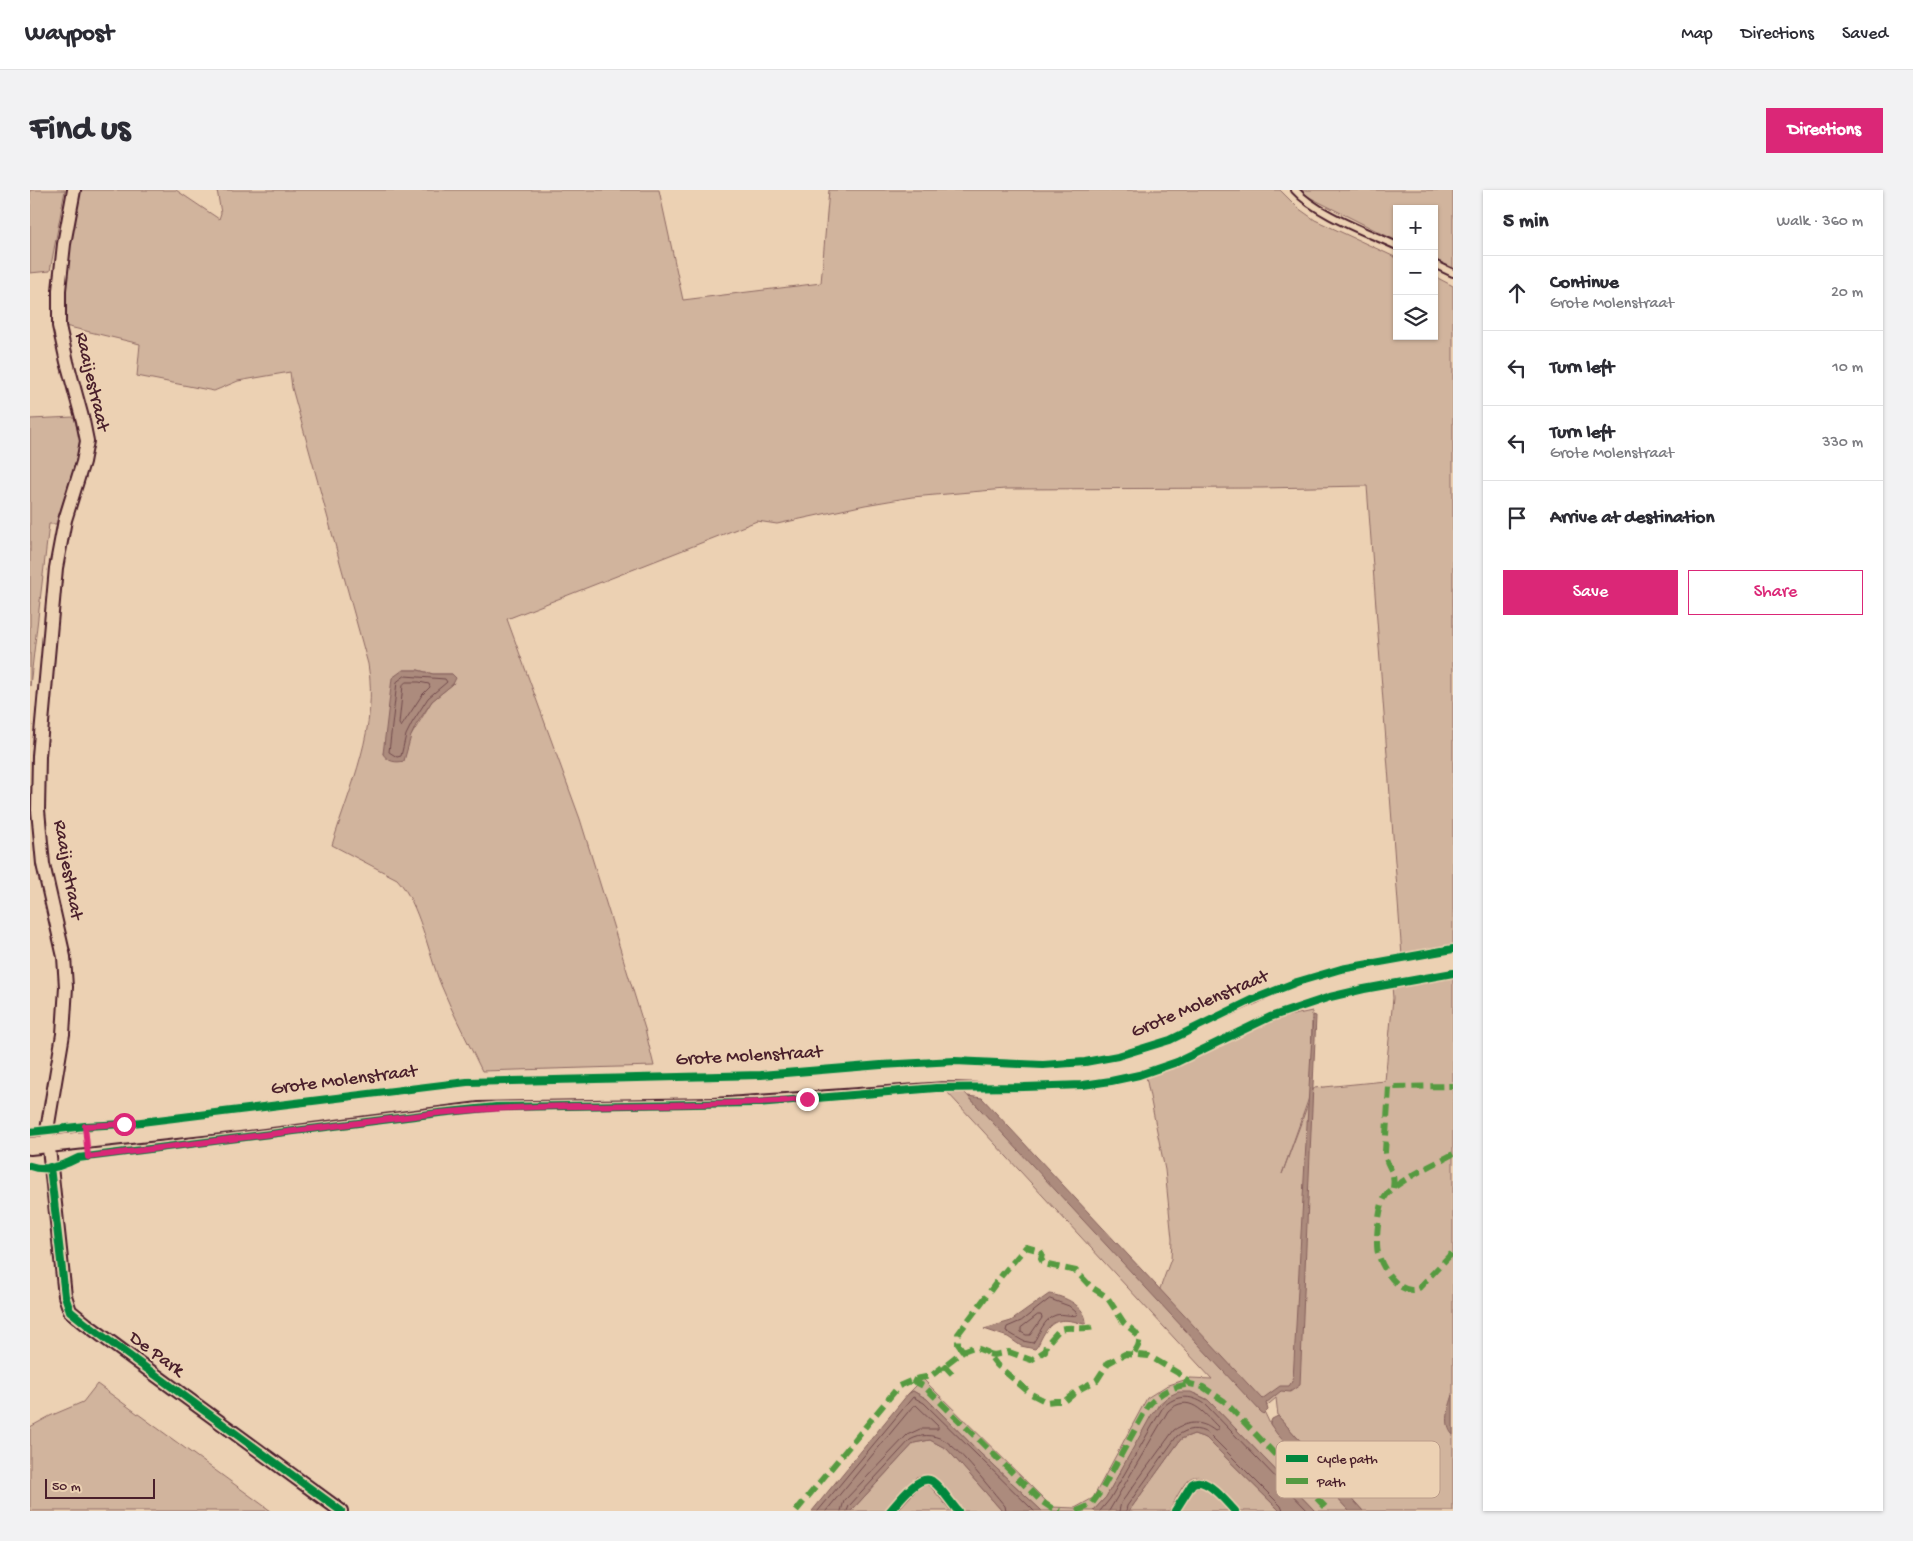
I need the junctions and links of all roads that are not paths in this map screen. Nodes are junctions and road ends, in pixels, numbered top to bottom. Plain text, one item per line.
1 (74, 190) edge
2 (1295, 190) edge
3 (1393, 244) edge
4 (1438, 266) edge
5 (1453, 273) edge
6 (1453, 961) edge
7 (48, 1145) junction
8 (30, 1146) edge
9 (341, 1511) edge

1 - 7 street, Raaijestraat
2 - 3 lane
4 - 5 lane
6 - 7 street, Grote Molenstraat
7 - 8 street, Grote Molenstraat
7 - 9 street, De Park

